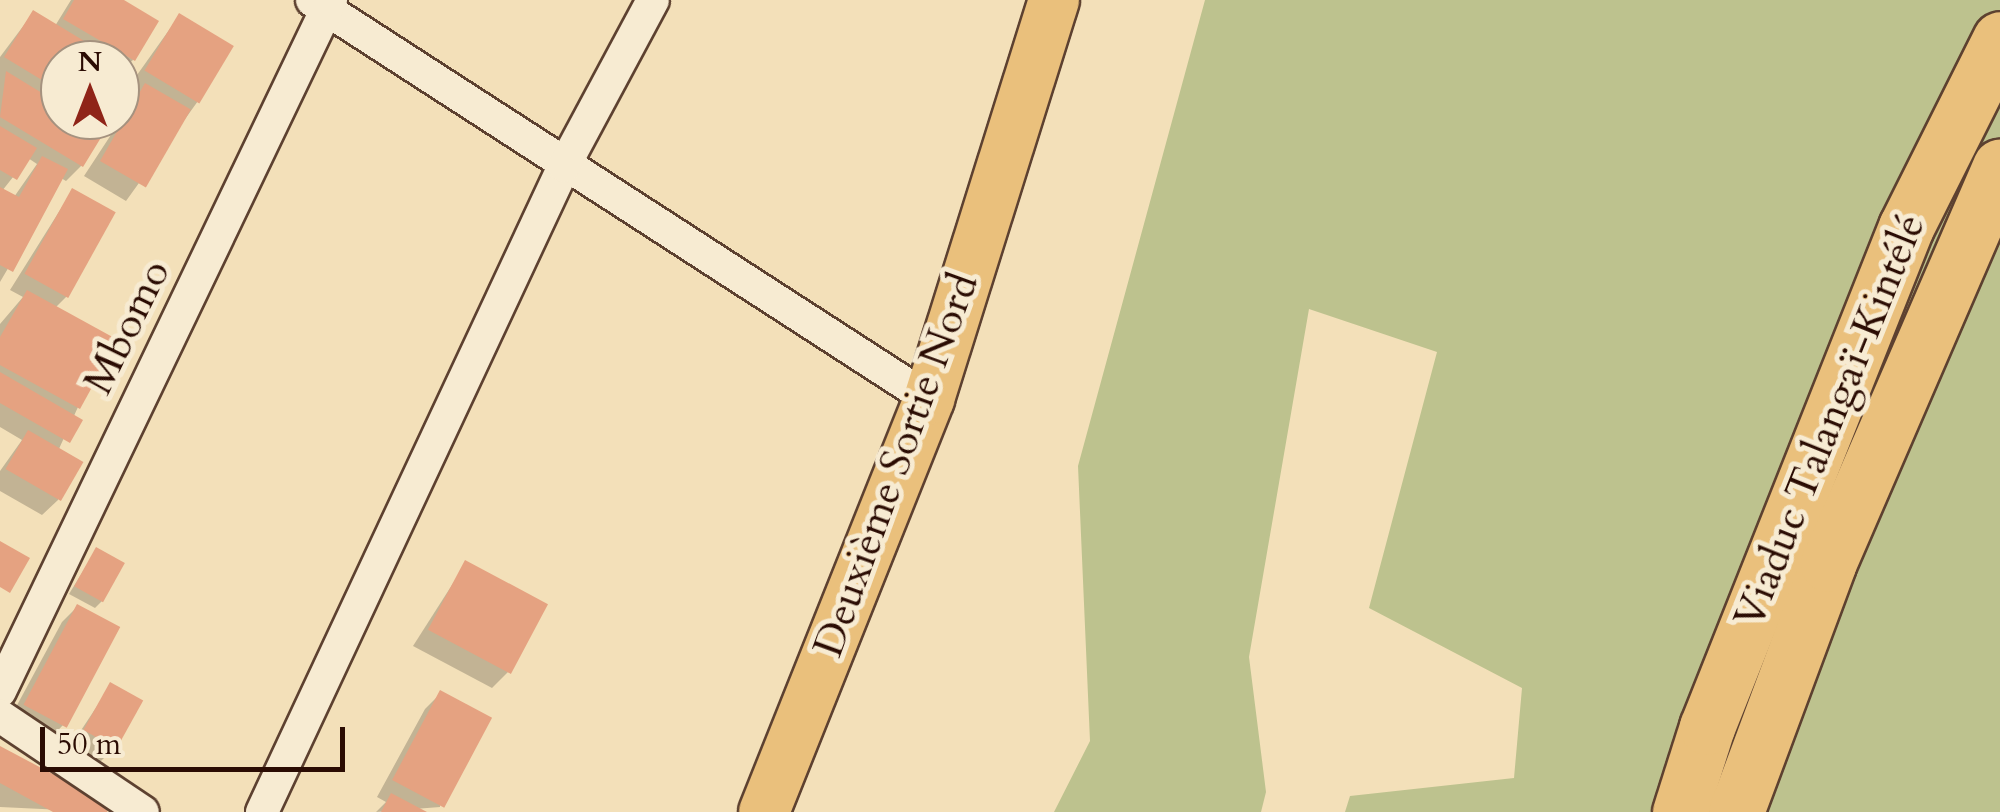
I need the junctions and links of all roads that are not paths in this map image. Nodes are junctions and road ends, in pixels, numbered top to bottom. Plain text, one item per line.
1 (654, 0) edge
2 (1054, 0) edge
3 (323, 3) edge
4 (2000, 38) edge
5 (564, 166) junction
6 (2000, 168) edge
7 (929, 399) junction
8 (0, 692) edge
9 (0, 716) edge
10 (143, 812) edge
11 (262, 812) edge
12 (764, 812) edge
13 (1680, 812) edge
14 (1736, 812) edge

1 - 5 street
2 - 7 main road, Deuxième Sortie Nord
3 - 5 street
3 - 8 street, Mbomo
4 - 13 highway, Viaduc Talangaï-Kintélé
5 - 7 street
5 - 11 street
6 - 14 highway, Viaduc Talangaï-Kintélé
7 - 12 main road, Deuxième Sortie Nord
9 - 10 street

